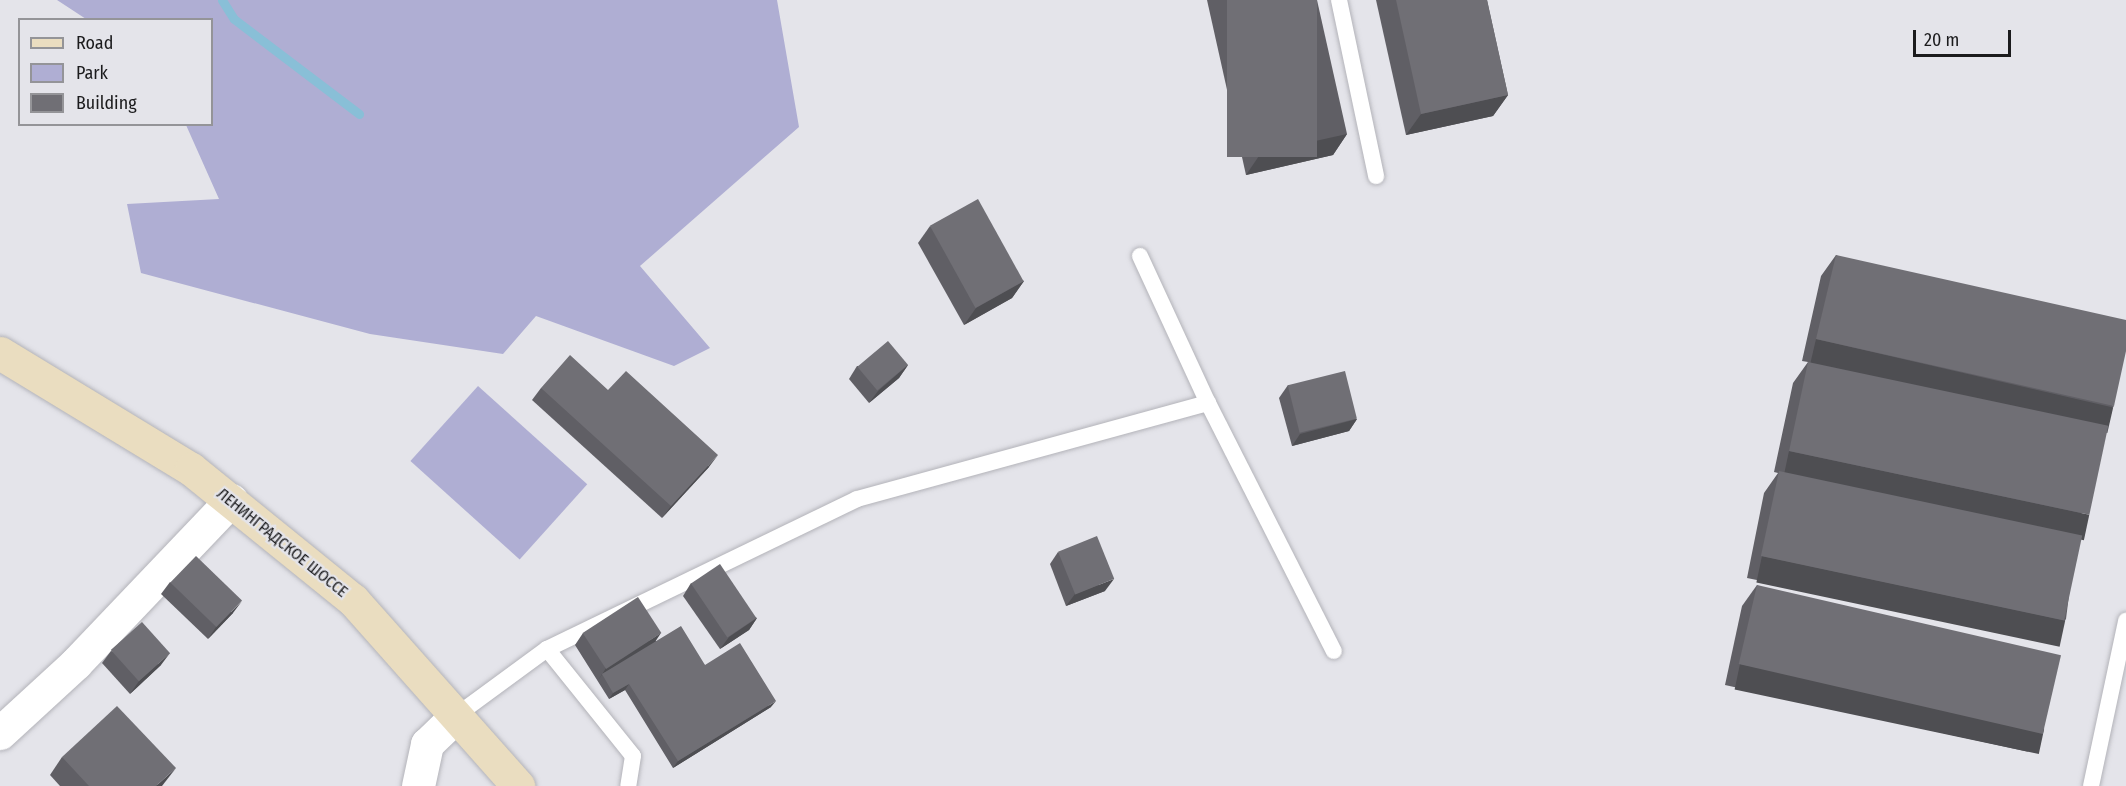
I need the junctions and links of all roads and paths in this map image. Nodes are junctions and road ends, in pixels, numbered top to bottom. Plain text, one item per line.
1 (1339, 0) edge
2 (1376, 176) dead end
3 (1140, 256) dead end
4 (0, 353) edge
5 (1208, 404) junction
6 (231, 500) junction
7 (2126, 621) edge
8 (547, 649) junction
9 (1335, 651) dead end
10 (457, 715) junction
11 (0, 733) edge
12 (418, 786) edge
13 (518, 786) edge
14 (628, 786) edge
15 (2091, 786) edge

1 - 2 lane
3 - 5 lane
4 - 6 main road, ЛЕНИНГРАДСКОЕ ШОССЕ
5 - 8 lane
5 - 9 lane
6 - 10 main road, ЛЕНИНГРАДСКОЕ ШОССЕ
6 - 11 street
7 - 15 lane
8 - 10 lane
8 - 14 lane
10 - 12 street
10 - 13 main road, ЛЕНИНГРАДСКОЕ ШОССЕ

